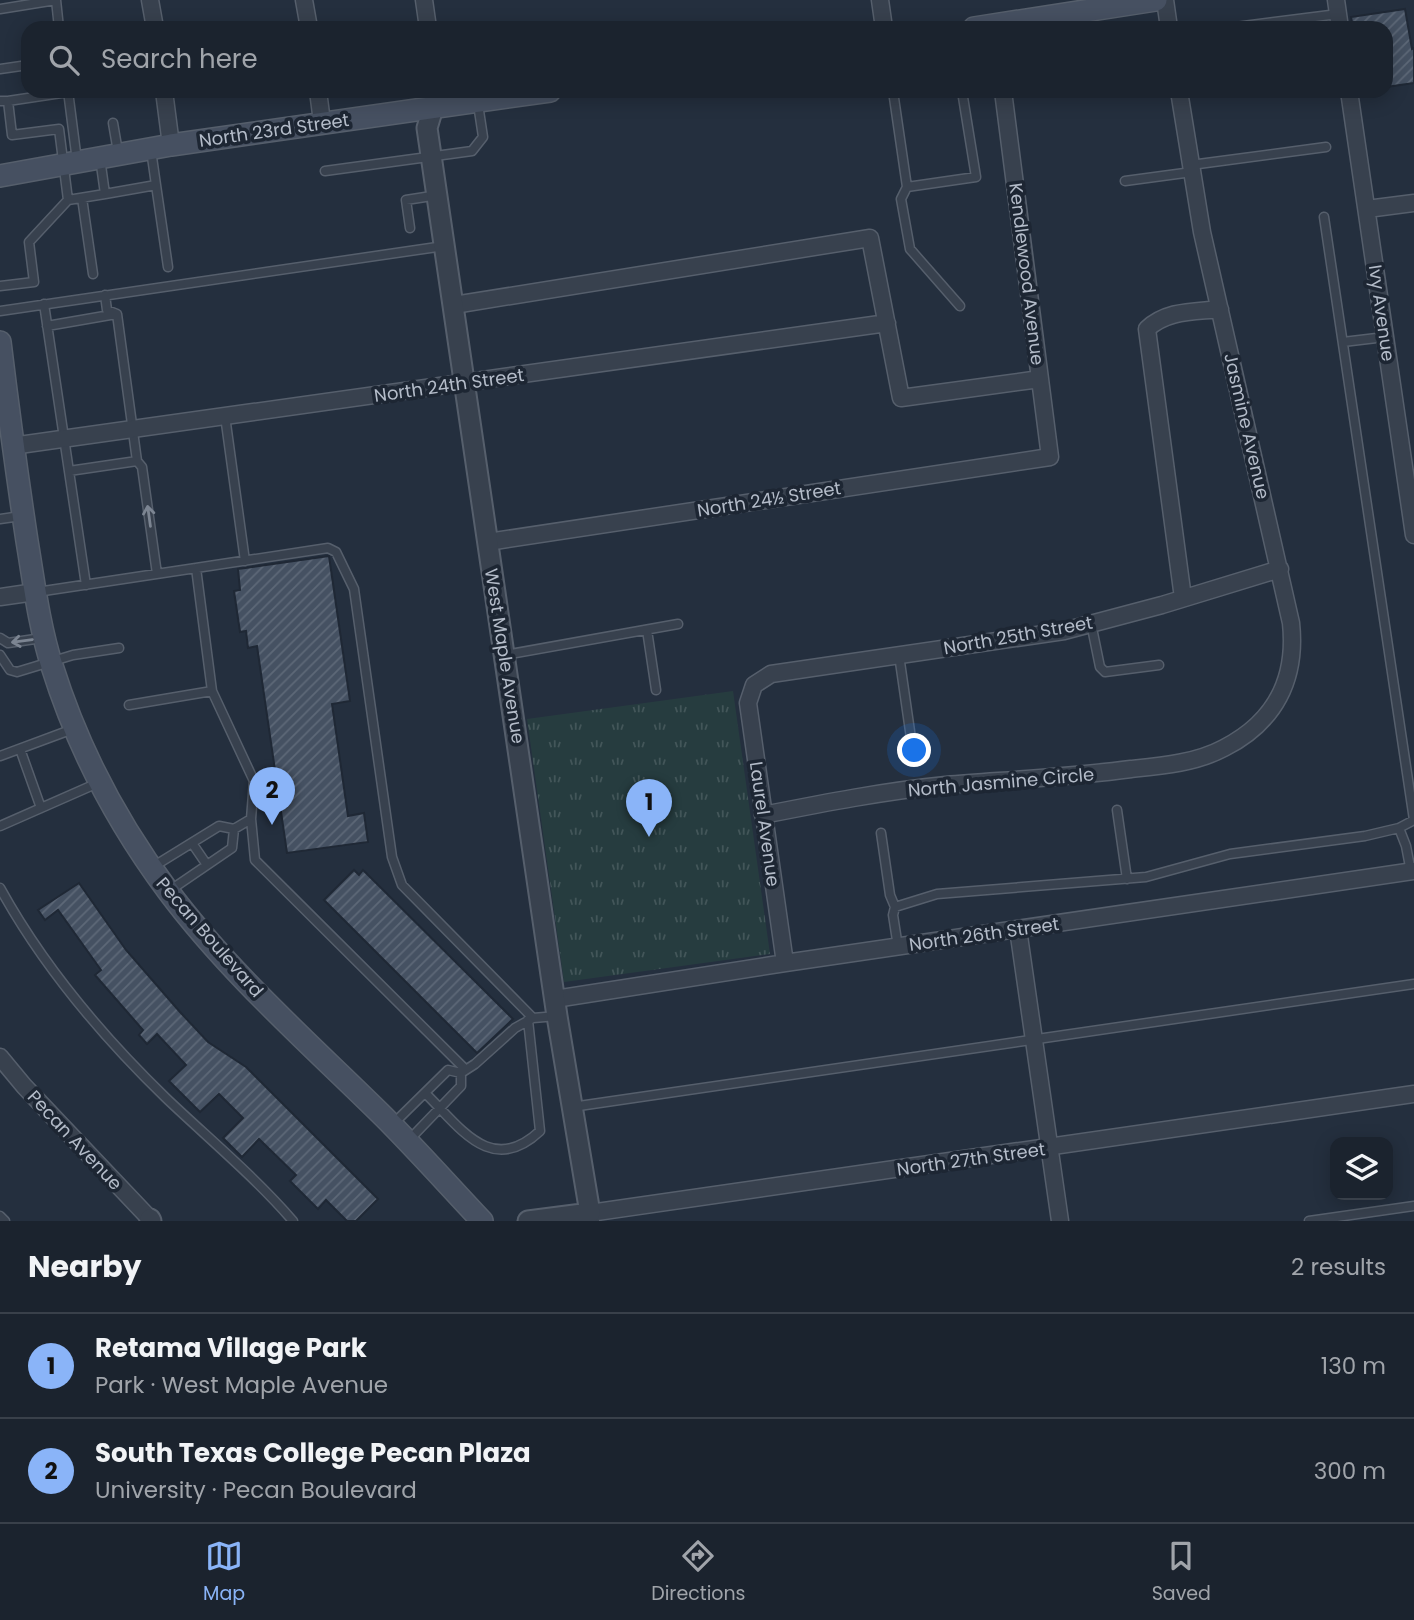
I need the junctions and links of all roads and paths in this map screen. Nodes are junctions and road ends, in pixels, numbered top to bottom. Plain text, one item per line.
1 (150, 0) edge
2 (304, 0) edge
3 (424, 0) edge
4 (880, 0) edge
5 (1156, 0) edge
6 (1164, 0) edge
7 (0, 9) edge
8 (1338, 14) edge
9 (59, 21) edge
10 (153, 21) edge
11 (308, 21) edge
12 (427, 21) edge
13 (883, 21) edge
14 (1015, 21) edge
15 (1168, 21) edge
16 (1283, 21) edge
17 (21, 66) edge
18 (0, 69) edge
19 (23, 98) edge
20 (69, 98) edge
21 (164, 98) edge
22 (319, 98) edge
23 (504, 98) edge
24 (894, 98) edge
25 (963, 98) edge
26 (1004, 98) edge
27 (1180, 98) edge
28 (1350, 98) edge
29 (435, 100) edge
30 (4, 101) edge
31 (478, 102) junction
32 (323, 122) junction
33 (113, 123) dead end
34 (73, 126) junction
35 (59, 129) junction
36 (161, 147) junction
37 (1326, 147) dead end
38 (109, 156) junction
39 (432, 157) junction
40 (71, 164) junction
41 (1192, 169) junction
42 (325, 172) dead end
43 (0, 176) edge
44 (1125, 181) dead end
45 (156, 185) junction
46 (907, 187) junction
47 (105, 194) junction
48 (438, 195) junction
49 (82, 198) junction
50 (68, 200) junction
51 (1414, 202) edge
52 (1367, 209) junction
53 (1324, 217) dead end
54 (410, 228) dead end
55 (446, 246) junction
56 (168, 267) dead end
57 (93, 274) dead end
58 (0, 286) edge
59 (105, 295) junction
60 (44, 304) junction
61 (454, 305) junction
62 (960, 306) dead end
63 (1220, 309) junction
64 (0, 311) edge
65 (117, 314) junction
66 (887, 323) junction
67 (47, 326) junction
68 (1385, 337) junction
69 (0, 342) edge
70 (1343, 342) junction
71 (1040, 379) junction
72 (466, 382) junction
73 (225, 416) junction
74 (132, 430) junction
75 (1407, 435) edge
76 (64, 439) junction
77 (12, 446) junction
78 (1050, 457) joint
79 (137, 461) junction
80 (69, 471) junction
81 (23, 516) junction
82 (0, 519) edge
83 (1414, 535) edge
84 (488, 542) junction
85 (245, 561) junction
86 (196, 568) junction
87 (1280, 569) junction
88 (157, 574) junction
89 (86, 585) junction
90 (35, 592) junction
91 (0, 597) edge
92 (1183, 598) junction
93 (1091, 623) junction
94 (678, 624) dead end
95 (646, 630) junction
96 (0, 638) edge
97 (45, 638) junction
98 (119, 648) dead end
99 (0, 655) edge
100 (505, 655) junction
101 (899, 655) junction
102 (51, 662) junction
103 (1159, 665) dead end
104 (754, 685) joint
105 (656, 690) dead end
106 (212, 691) junction
107 (129, 705) dead end
108 (75, 728) junction
109 (1235, 741) joint
110 (20, 748) junction
111 (0, 756) edge
112 (914, 759) dead end
113 (100, 782) junction
114 (41, 808) junction
115 (1117, 810) dead end
116 (763, 814) junction
117 (251, 819) junction
118 (0, 826) edge
119 (1399, 828) junction
120 (234, 829) junction
121 (881, 833) dead end
122 (192, 843) junction
123 (207, 865) junction
124 (151, 868) junction
125 (1412, 872) edge
126 (1127, 879) junction
127 (0, 888) edge
128 (168, 891) junction
129 (895, 907) junction
130 (1018, 929) junction
131 (898, 947) junction
132 (785, 963) junction
133 (1414, 984) edge
134 (556, 1008) junction
135 (531, 1019) junction
136 (1033, 1040) junction
137 (0, 1057) edge
138 (463, 1071) junction
139 (425, 1093) junction
140 (1414, 1094) edge
141 (572, 1107) junction
142 (440, 1108) junction
143 (392, 1125) junction
144 (407, 1142) junction
145 (1049, 1149) junction
146 (1414, 1206) edge
147 (0, 1216) edge
148 (591, 1217) edge
149 (151, 1220) edge
150 (5, 1221) edge
151 (293, 1221) edge
152 (482, 1221) edge
153 (528, 1221) edge
154 (1060, 1221) edge
155 (1309, 1221) edge

1 - 10 street
2 - 11 street
3 - 12 street
4 - 13 street
5 - 14 main road
6 - 15 street
7 - 9 lane
8 - 16 lane
17 - 18 lane
19 - 30 lane
20 - 34 lane
21 - 36 street
22 - 32 street
23 - 31 main road, North 23rd Street
24 - 46 lane
25 - 46 lane
26 - 71 street, Kendlewood Avenue
27 - 41 street, Jasmine Avenue
28 - 52 street, Ivy Avenue
29 - 31 main road, North 23rd Street
29 - 32 main road, North 23rd Street
29 - 39 street, West Maple Avenue
30 - 35 lane
31 - 39 lane
32 - 36 main road, North 23rd Street
33 - 38 lane
34 - 35 lane
34 - 40 lane
35 - 40 lane
36 - 38 main road, North 23rd Street
36 - 45 lane
37 - 41 lane
38 - 40 main road, North 23rd Street
38 - 47 lane
39 - 42 lane
39 - 48 street, West Maple Avenue
40 - 43 main road, North 23rd Street
40 - 50 lane
41 - 44 lane
41 - 63 street, Jasmine Avenue
45 - 47 lane
45 - 56 lane
46 - 62 lane
47 - 49 lane
48 - 54 lane
48 - 55 street, West Maple Avenue
49 - 50 lane
49 - 57 lane
50 - 58 lane
51 - 52 street
52 - 68 street, Ivy Avenue
53 - 70 lane
55 - 59 lane
55 - 61 street, West Maple Avenue
59 - 60 lane
59 - 65 lane
60 - 64 lane
60 - 67 lane
61 - 66 street
61 - 72 street, West Maple Avenue
63 - 87 street, Jasmine Avenue
63 - 92 street
65 - 67 lane
65 - 74 lane
66 - 71 street
66 - 72 street, North 24th Street
67 - 76 lane
68 - 70 lane
68 - 75 street, Ivy Avenue
69 - 77 main road, Pecan Boulevard
70 - 119 lane
71 - 78 street, Kendlewood Avenue
72 - 73 street, North 24th Street
72 - 84 street, West Maple Avenue
73 - 74 street, North 24th Street
73 - 85 lane
74 - 76 street, North 24th Street
74 - 79 lane
75 - 83 street, Ivy Avenue
76 - 77 street, North 24th Street
76 - 80 lane
77 - 81 main road, Pecan Boulevard
78 - 84 street, North 24½ Street
79 - 80 lane
88 -> 79 lane
80 - 89 lane
81 - 82 lane
81 - 90 main road, Pecan Boulevard
84 - 100 street, West Maple Avenue
85 - 86 lane
85 - 135 lane
86 - 88 lane
86 - 106 lane
87 - 92 street, North 25th Street
87 - 109 street, Jasmine Avenue
88 - 89 lane
89 - 90 lane
90 - 91 street
90 - 97 main road, Pecan Boulevard
92 - 93 street, North 25th Street
93 - 101 street, North 25th Street
93 - 103 lane
94 - 95 lane
95 - 100 lane
95 - 105 lane
97 -> 96 lane
97 - 102 main road, Pecan Boulevard
98 - 102 lane
99 - 102 lane
100 - 134 street, West Maple Avenue
101 - 104 street, North 25th Street
101 - 112 lane
102 - 108 main road, Pecan Boulevard
104 - 116 street, Laurel Avenue
106 - 107 lane
106 - 117 lane
108 - 110 lane
108 - 113 main road, Pecan Boulevard
109 - 116 street, North Jasmine Circle
110 - 111 lane
110 - 114 lane
113 - 114 lane
113 - 124 main road, Pecan Boulevard
114 - 118 lane
115 - 126 lane
116 - 132 street, Laurel Avenue
117 - 120 lane
117 - 138 lane
119 - 125 lane
119 - 126 lane
120 - 122 lane
120 - 123 lane
121 - 129 lane
122 - 123 lane
122 - 124 lane
123 - 128 lane
124 - 128 main road, Pecan Boulevard
125 - 130 street, North 26th Street
126 - 129 lane
127 - 151 lane
128 - 143 main road, Pecan Boulevard
129 - 131 lane
130 - 131 street, North 26th Street
130 - 136 street
131 - 132 street, North 26th Street
132 - 134 street, North 26th Street
133 - 136 lane
134 - 135 lane
134 - 141 street, West Maple Avenue
135 - 138 lane
135 - 142 lane
136 - 141 lane
136 - 145 street
137 - 149 street, Pecan Avenue
138 - 139 lane
138 - 142 lane
139 - 142 lane
139 - 143 lane
140 - 145 street, North 27th Street
141 - 148 street, West Maple Avenue
142 - 144 lane
143 - 144 main road, Pecan Boulevard
144 - 152 main road, Pecan Boulevard
145 - 148 street, North 27th Street
145 - 154 street
146 - 155 lane
147 - 150 lane
148 - 153 street, North 27th Street

